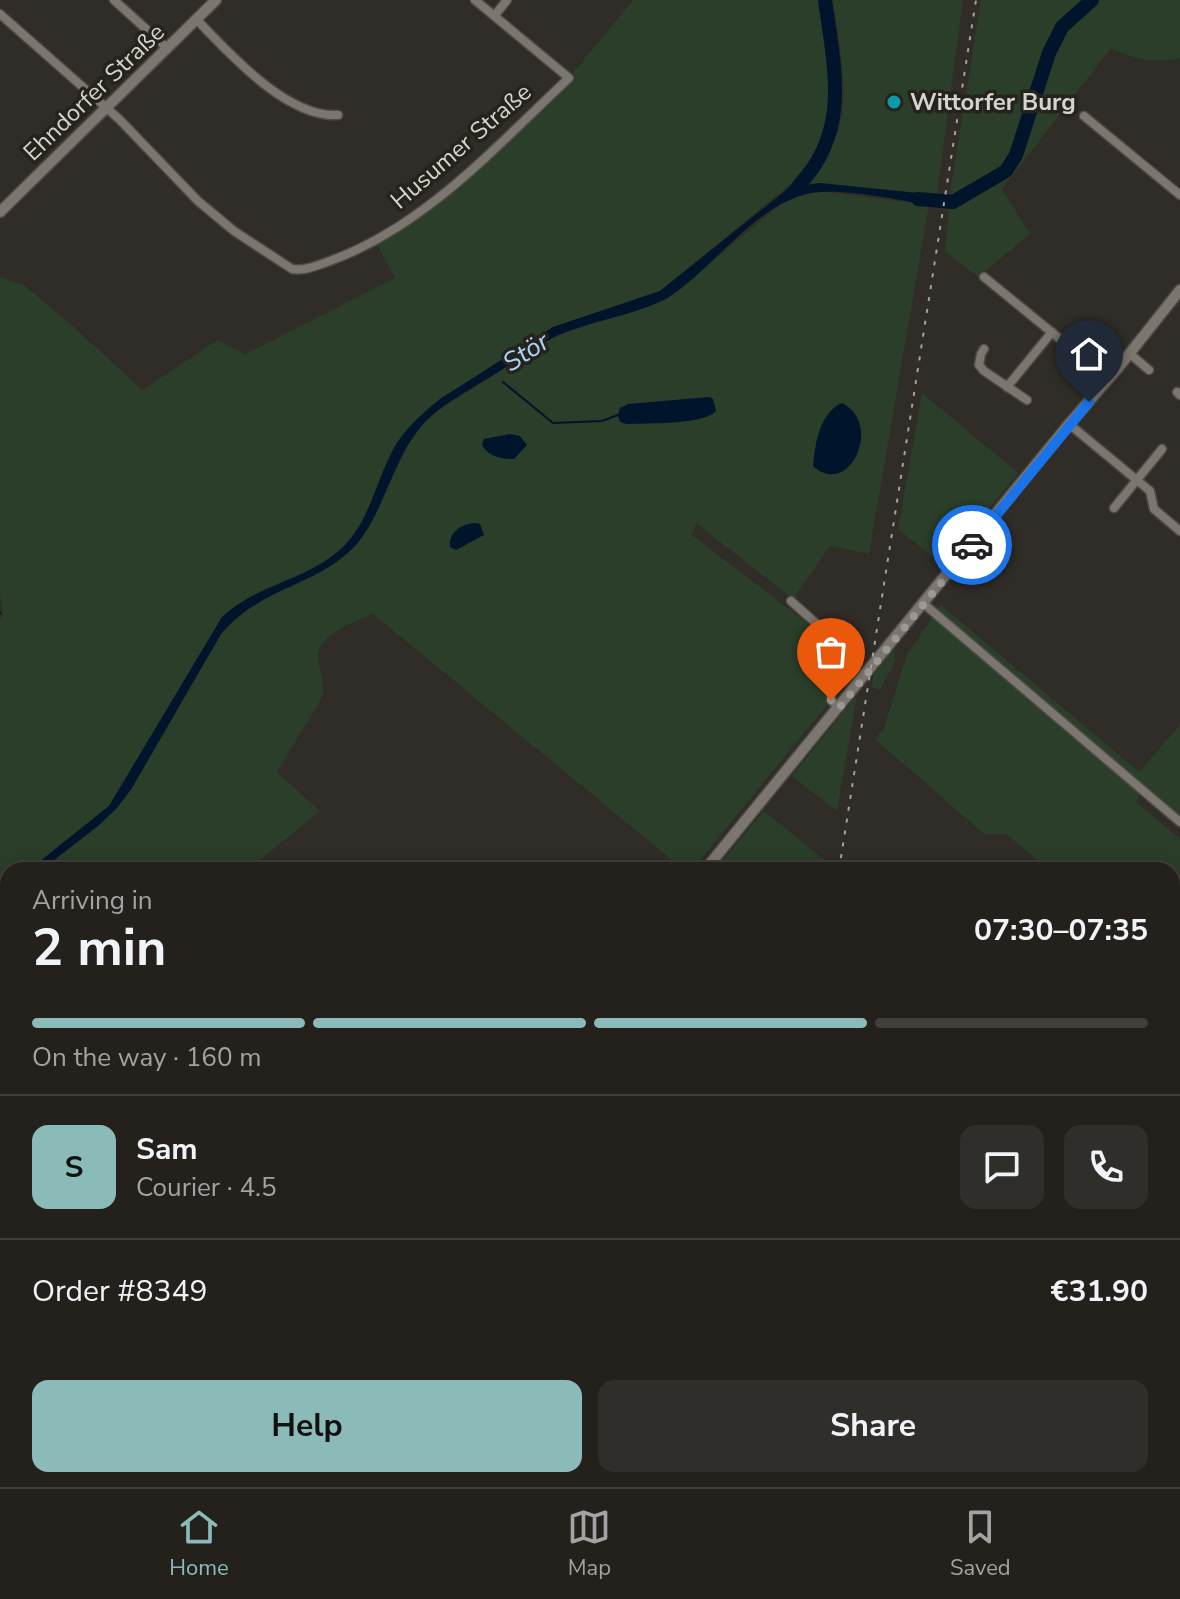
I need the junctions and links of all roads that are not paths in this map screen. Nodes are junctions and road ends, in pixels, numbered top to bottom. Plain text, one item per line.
1 (114, 0) edge
2 (216, 0) edge
3 (475, 0) edge
4 (507, 0) edge
5 (0, 14) edge
6 (495, 15) junction
7 (197, 20) junction
8 (167, 48) junction
9 (106, 108) junction
10 (338, 115) dead end
11 (1084, 116) dead end
12 (1180, 195) edge
13 (0, 212) edge
14 (984, 277) dead end
15 (1180, 290) edge
16 (1052, 332) junction
17 (984, 349) dead end
18 (1129, 353) junction
19 (1149, 370) dead end
20 (1109, 379) junction
21 (1007, 387) junction
22 (1027, 400) dead end
23 (1069, 424) junction
24 (1162, 449) dead end
25 (1136, 480) junction
26 (1114, 508) dead end
27 (1180, 531) edge
28 (791, 601) dead end
29 (924, 604) junction
30 (839, 708) junction
31 (1180, 822) edge
32 (712, 862) edge

1 - 8 street
2 - 7 street, Ehndorfer Straße
3 - 6 street
4 - 6 street
5 - 9 street
6 - 9 street, Husumer Straße
7 - 8 street, Ehndorfer Straße
7 - 10 street
8 - 9 street, Ehndorfer Straße
9 - 13 street, Ehndorfer Straße
11 - 12 street
14 - 16 street
15 - 18 street
16 - 20 street
16 - 21 street
17 - 21 street
18 - 19 street
18 - 20 street
20 - 23 street
21 - 22 street
23 - 25 street
23 - 29 street
24 - 25 street
25 - 26 street
25 - 27 street
28 - 30 street
29 - 30 street
29 - 31 street
30 - 32 street

